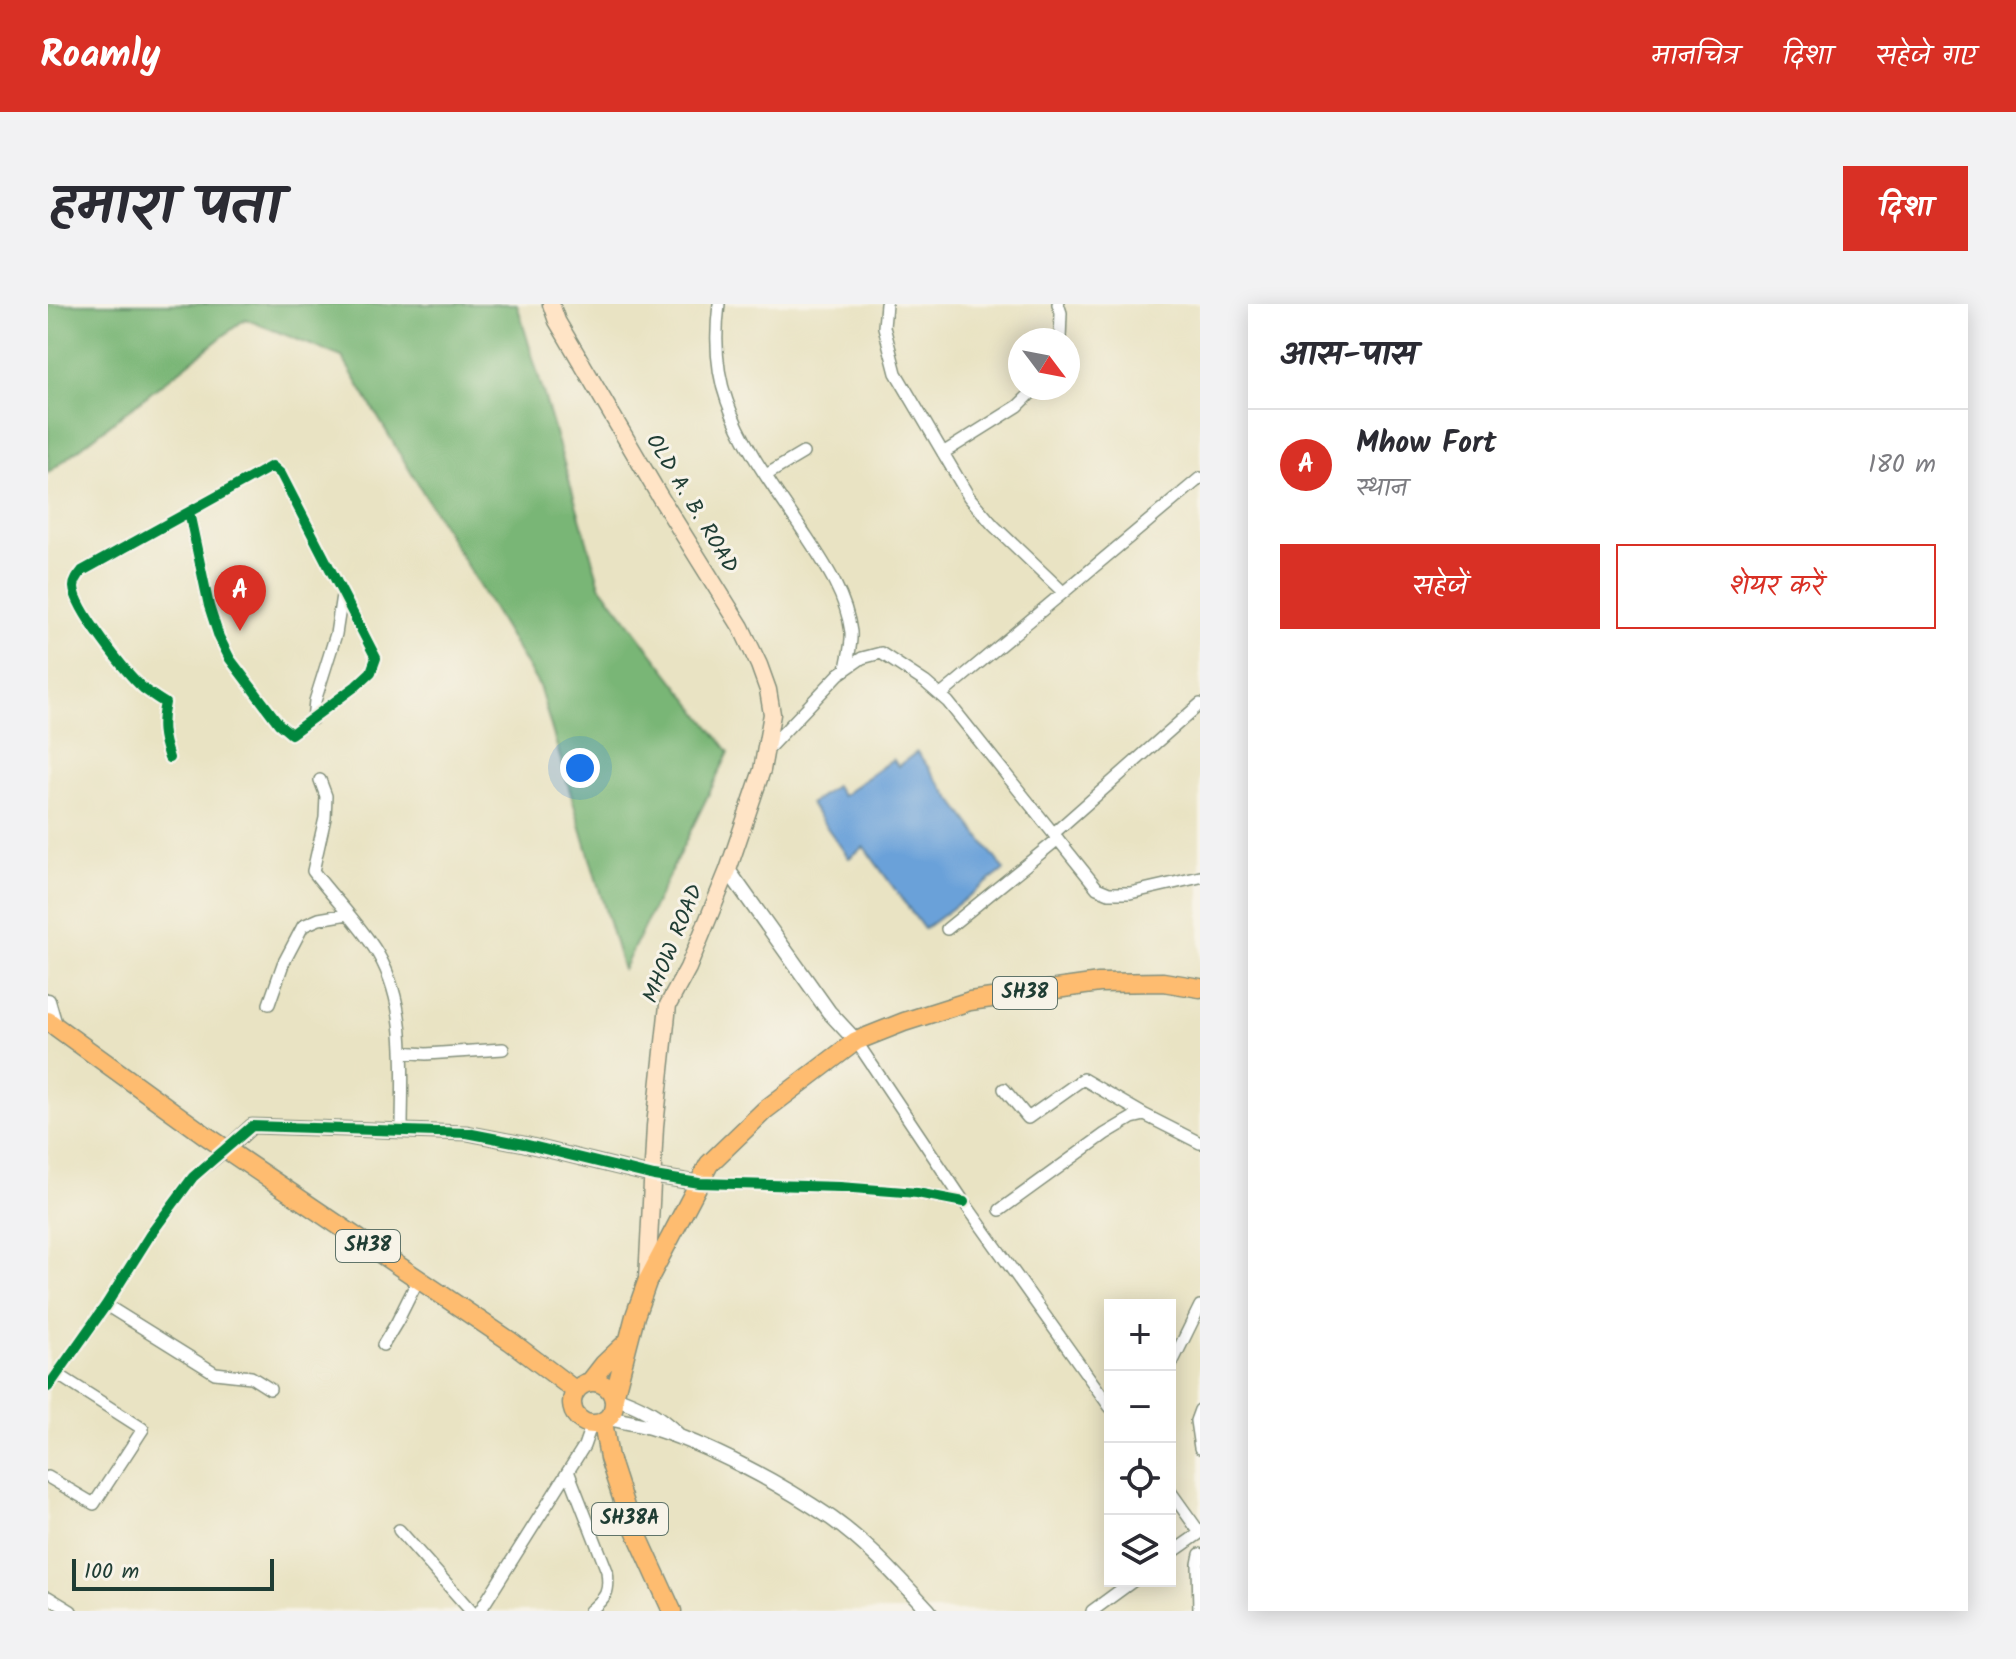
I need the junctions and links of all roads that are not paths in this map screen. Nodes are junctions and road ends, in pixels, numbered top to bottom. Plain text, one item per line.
1 (551, 304) edge
2 (719, 304) edge
3 (1058, 304) edge
4 (884, 307) edge
5 (1060, 328) edge
6 (1024, 400) edge
7 (803, 453) dead end
8 (943, 453) junction
9 (766, 475) junction
10 (1200, 478) edge
11 (189, 512) junction
12 (1063, 592) junction
13 (342, 594) junction
14 (846, 669) junction
15 (941, 695) junction
16 (1200, 704) edge
17 (313, 719) junction
18 (767, 743) junction
19 (169, 758) dead end
20 (320, 780) dead end
21 (1056, 836) junction
22 (728, 870) junction
23 (1200, 877) edge
24 (348, 914) junction
25 (947, 929) dead end
26 (1200, 988) edge
27 (48, 1001) edge
28 (269, 1004) dead end
29 (51, 1023) edge
30 (856, 1041) junction
31 (503, 1049) dead end
32 (402, 1052) junction
33 (1004, 1089) dead end
34 (1145, 1115) junction
35 (402, 1131) junction
36 (1200, 1143) edge
37 (226, 1150) junction
38 (654, 1176) junction
39 (699, 1183) junction
40 (964, 1202) junction
41 (1000, 1210) dead end
42 (418, 1280) junction
43 (647, 1282) junction
44 (106, 1305) junction
45 (1200, 1306) edge
46 (629, 1340) junction
47 (383, 1345) dead end
48 (1176, 1355) edge
49 (57, 1374) junction
50 (583, 1386) junction
51 (48, 1387) edge
52 (270, 1389) dead end
53 (614, 1397) junction
54 (1104, 1399) edge
55 (1200, 1410) edge
56 (601, 1421) junction
57 (680, 1438) junction
58 (1200, 1448) edge
59 (568, 1471) junction
60 (48, 1477) edge
61 (1176, 1499) edge
62 (399, 1530) dead end
63 (1200, 1533) edge
64 (1176, 1550) edge
65 (1200, 1554) edge
66 (1125, 1587) edge
67 (48, 1597) edge
68 (71, 1611) edge
69 (471, 1611) edge
70 (480, 1611) edge
71 (590, 1611) edge
72 (672, 1611) edge
73 (929, 1611) edge
74 (1092, 1611) edge
75 (1199, 1611) edge

1 - 18 main road, OLD A. B. ROAD
2 - 9 street
3 - 5 street
4 - 8 street
6 - 8 street
7 - 9 street
8 - 12 street
9 - 14 street
10 - 12 street
11 - 13 street
11 - 17 street
11 - 19 street
12 - 15 street
13 - 17 street
13 - 17 street
14 - 15 street
14 - 18 street
15 - 21 street
16 - 21 street
18 - 22 main road, MHOW ROAD
20 - 24 street
21 - 23 street
21 - 25 street
22 - 30 street
22 - 38 main road, MHOW ROAD
24 - 28 street
24 - 32 street
26 - 30 main road, SH38
27 - 29 street
29 - 37 main road, SH38
30 - 39 main road, SH38
30 - 40 street
31 - 32 street
32 - 35 street
33 - 34 street
34 - 36 street
34 - 41 street
35 - 37 street
35 - 38 street
37 - 42 main road, SH38
37 - 44 street
38 - 39 street
38 - 43 main road, MHOW ROAD
39 - 40 street
39 - 43 main road, SH38
40 - 54 street
42 - 47 street
42 - 50 main road, SH38
43 - 46 main road, SH38
44 - 49 street
44 - 52 street
45 - 48 street
46 - 50 main road, SH38
46 - 53 main road, SH38
49 - 51 street
49 - 60 street
50 - 53 main road, SH38
50 - 56 main road
53 - 56 main road, SH38
53 - 57 street
55 - 58 street
56 - 57 street
56 - 59 street
56 - 72 main road, SH38A
57 - 73 street
59 - 70 street
59 - 71 street
61 - 63 street
62 - 69 street
63 - 64 street
65 - 75 street
66 - 74 street
67 - 68 street

